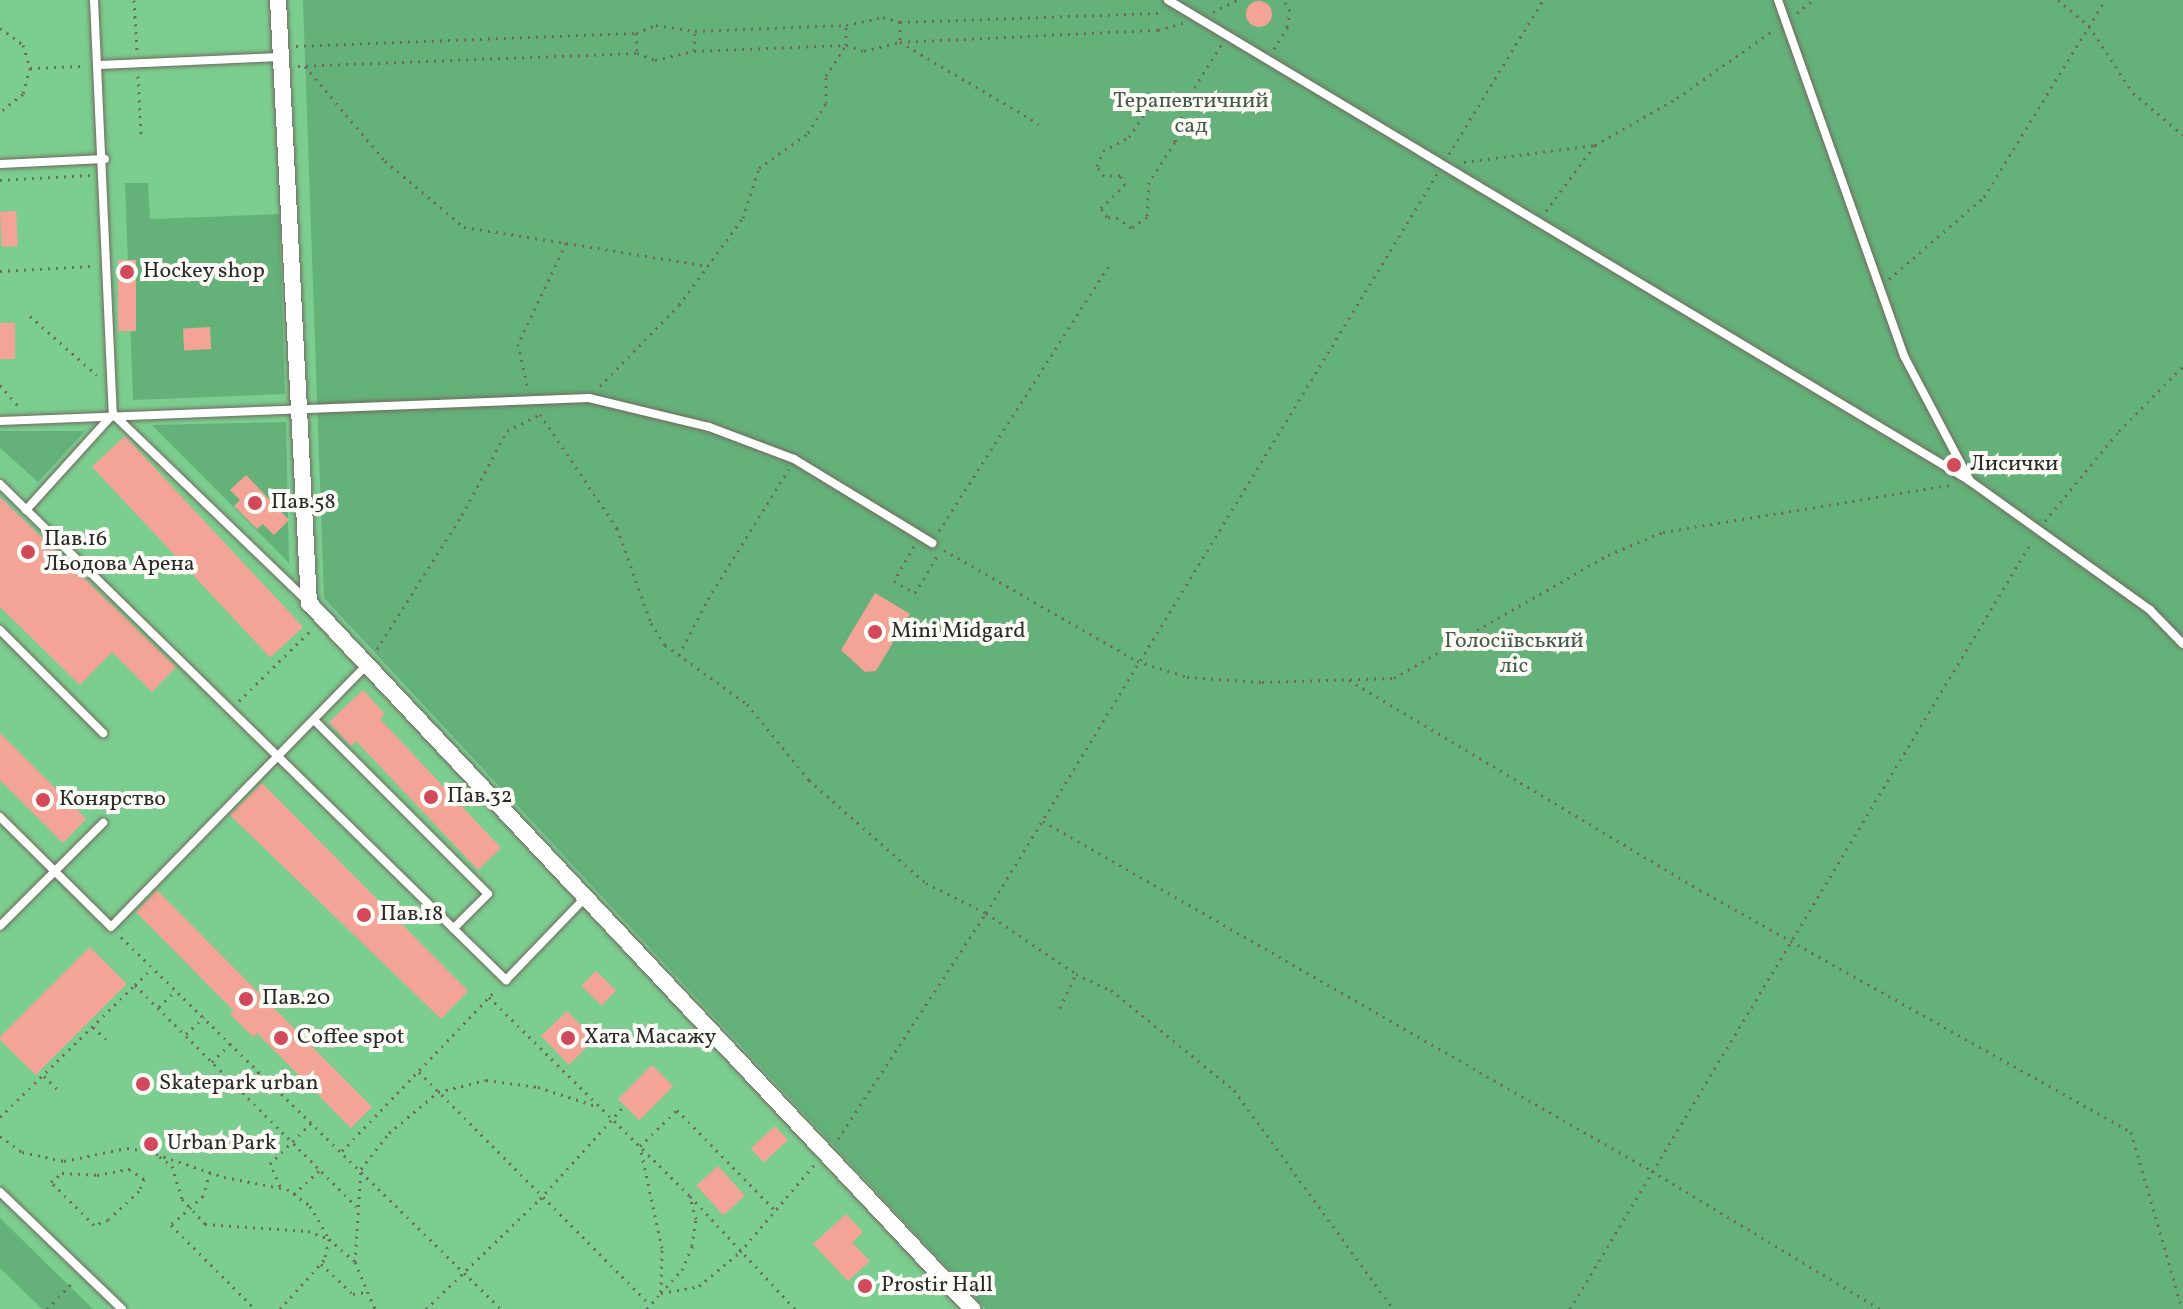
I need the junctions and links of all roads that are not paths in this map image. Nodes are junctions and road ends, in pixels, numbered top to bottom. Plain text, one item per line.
1 (94, 0) edge
2 (278, 0) edge
3 (1168, 0) edge
4 (1778, 0) edge
5 (281, 56) junction
6 (98, 65) junction
7 (105, 159) junction
8 (0, 164) edge
9 (299, 407) junction
10 (113, 414) junction
11 (0, 421) edge
12 (1970, 481) junction
13 (0, 484) edge
14 (26, 510) junction
15 (932, 543) road end
16 (309, 603) junction
17 (0, 630) edge
18 (2183, 644) edge
19 (367, 664) junction
20 (314, 720) junction
21 (103, 733) dead end
22 (278, 757) junction
23 (0, 817) edge
24 (103, 823) dead end
25 (55, 871) junction
26 (584, 899) junction
27 (0, 926) edge
28 (453, 929) junction
29 (0, 1192) edge
30 (122, 1309) edge
31 (972, 1309) edge

1 - 6 lane
2 - 5 street
3 - 12 lane
4 - 12 lane
5 - 6 lane
5 - 9 street
6 - 7 lane
7 - 8 lane
7 - 10 lane
9 - 10 lane
9 - 15 lane
9 - 16 street
10 - 11 lane
10 - 14 lane
10 - 16 lane
12 - 18 lane
13 - 14 lane
14 - 22 lane
16 - 19 street
17 - 21 lane
19 - 20 lane
19 - 26 street
20 - 22 lane
20 - 28 lane
22 - 25 lane
22 - 28 lane
23 - 25 lane
24 - 25 lane
25 - 27 lane
26 - 28 lane
26 - 31 street
29 - 30 lane

